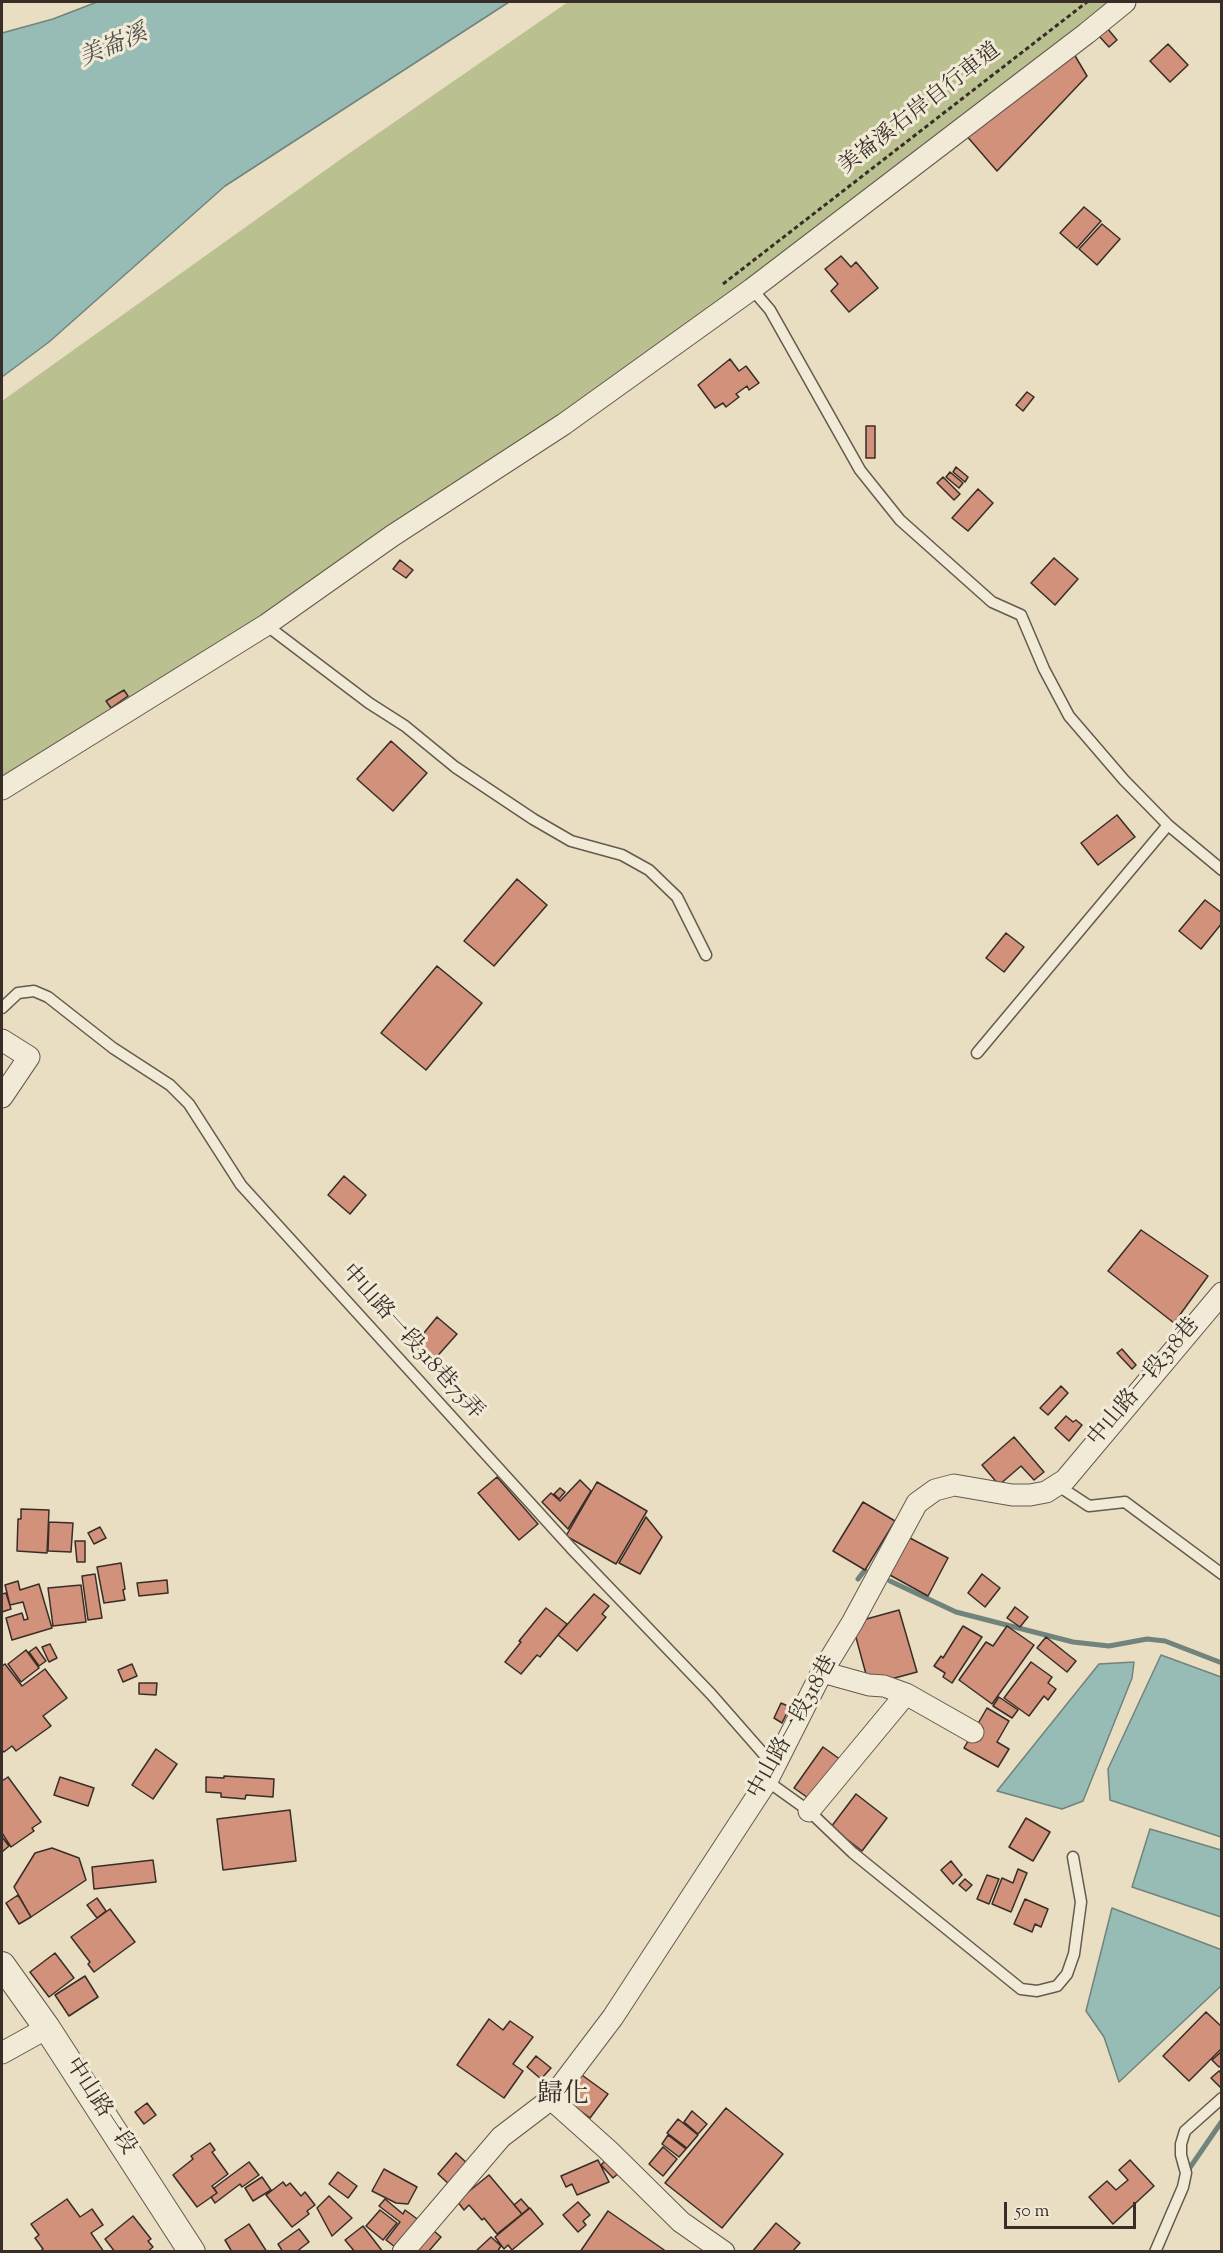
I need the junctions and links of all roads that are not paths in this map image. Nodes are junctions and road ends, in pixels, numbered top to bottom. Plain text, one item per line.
1 (1125, 2) edge
2 (752, 289) junction
3 (266, 625) junction
4 (2, 789) edge
5 (1168, 825) junction
6 (1221, 870) edge
7 (706, 955) dead end
8 (2, 1008) edge
9 (2, 1040) edge
10 (977, 1053) dead end
11 (2, 1097) edge
12 (1221, 1293) edge
13 (1057, 1485) junction
14 (1221, 1574) edge
15 (822, 1672) junction
16 (906, 1694) junction
17 (973, 1732) dead end
18 (771, 1774) junction
19 (809, 1811) junction
20 (1073, 1857) dead end
21 (2, 1965) edge
22 (47, 2028) junction
23 (2, 2053) edge
24 (1221, 2098) edge
25 (551, 2099) junction
26 (192, 2252) edge
27 (403, 2252) edge
28 (724, 2252) edge
29 (1155, 2252) edge

1 - 2 street
2 - 3 street
2 - 5 lane
3 - 4 street
3 - 7 lane
5 - 6 lane
5 - 10 lane
8 - 18 lane, 中山路一段318巷75弄
9 - 11 street
12 - 13 street, 中山路一段318巷
13 - 14 lane
13 - 15 street, 中山路一段318巷
15 - 16 street
15 - 18 street, 中山路一段318巷
16 - 17 street
16 - 19 street
18 - 19 lane
18 - 25 street, 中山路一段318巷
19 - 20 lane
21 - 22 street, 中山路一段
22 - 23 street
22 - 26 street, 中山路一段
24 - 29 lane
25 - 27 street, 中山路一段318巷
25 - 28 street

